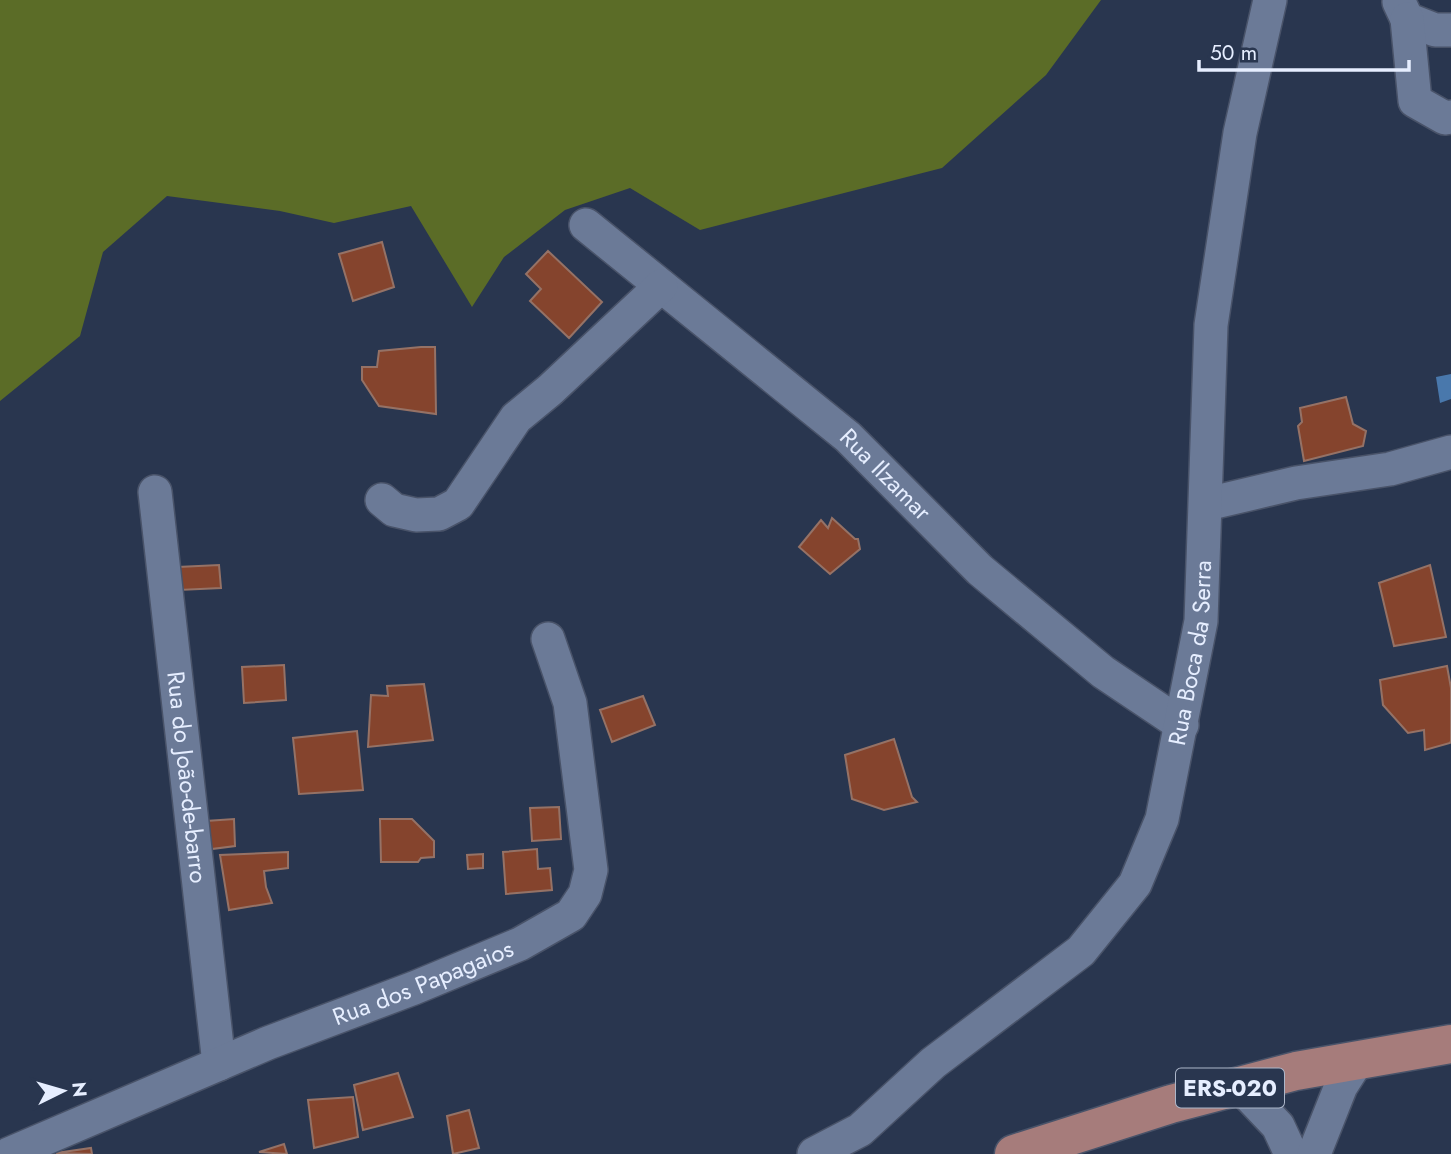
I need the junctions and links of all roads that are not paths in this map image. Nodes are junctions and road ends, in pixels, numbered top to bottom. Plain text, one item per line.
1 (1270, 0) edge
2 (1402, 10) edge
3 (1451, 30) edge
4 (1451, 117) edge
5 (586, 225) dead end
6 (661, 286) junction
7 (1451, 452) edge
8 (155, 492) dead end
9 (382, 500) dead end
10 (1207, 504) junction
11 (548, 639) dead end
12 (1182, 725) junction
13 (1451, 1044) edge
14 (1357, 1061) junction
15 (219, 1064) junction
16 (1240, 1086) junction
17 (9, 1154) edge
18 (814, 1154) edge
19 (1014, 1154) edge
20 (1291, 1154) edge
21 (1314, 1154) edge

1 - 10 street, Rua Boca da Serra
2 - 3 street
2 - 4 street
5 - 6 street, Rua Ilzamar
6 - 9 street
6 - 12 street, Rua Ilzamar
7 - 10 street
8 - 15 street, Rua do João-de-barro
10 - 12 street, Rua Boca da Serra
11 - 15 street, Rua dos Papagaios
12 - 18 street, Rua Boca da Serra
13 - 14 main road, ERS-020
14 - 16 main road, ERS-020
14 - 21 street
15 - 17 street, Rua dos Papagaios
16 - 19 main road, ERS-020
16 - 20 street

